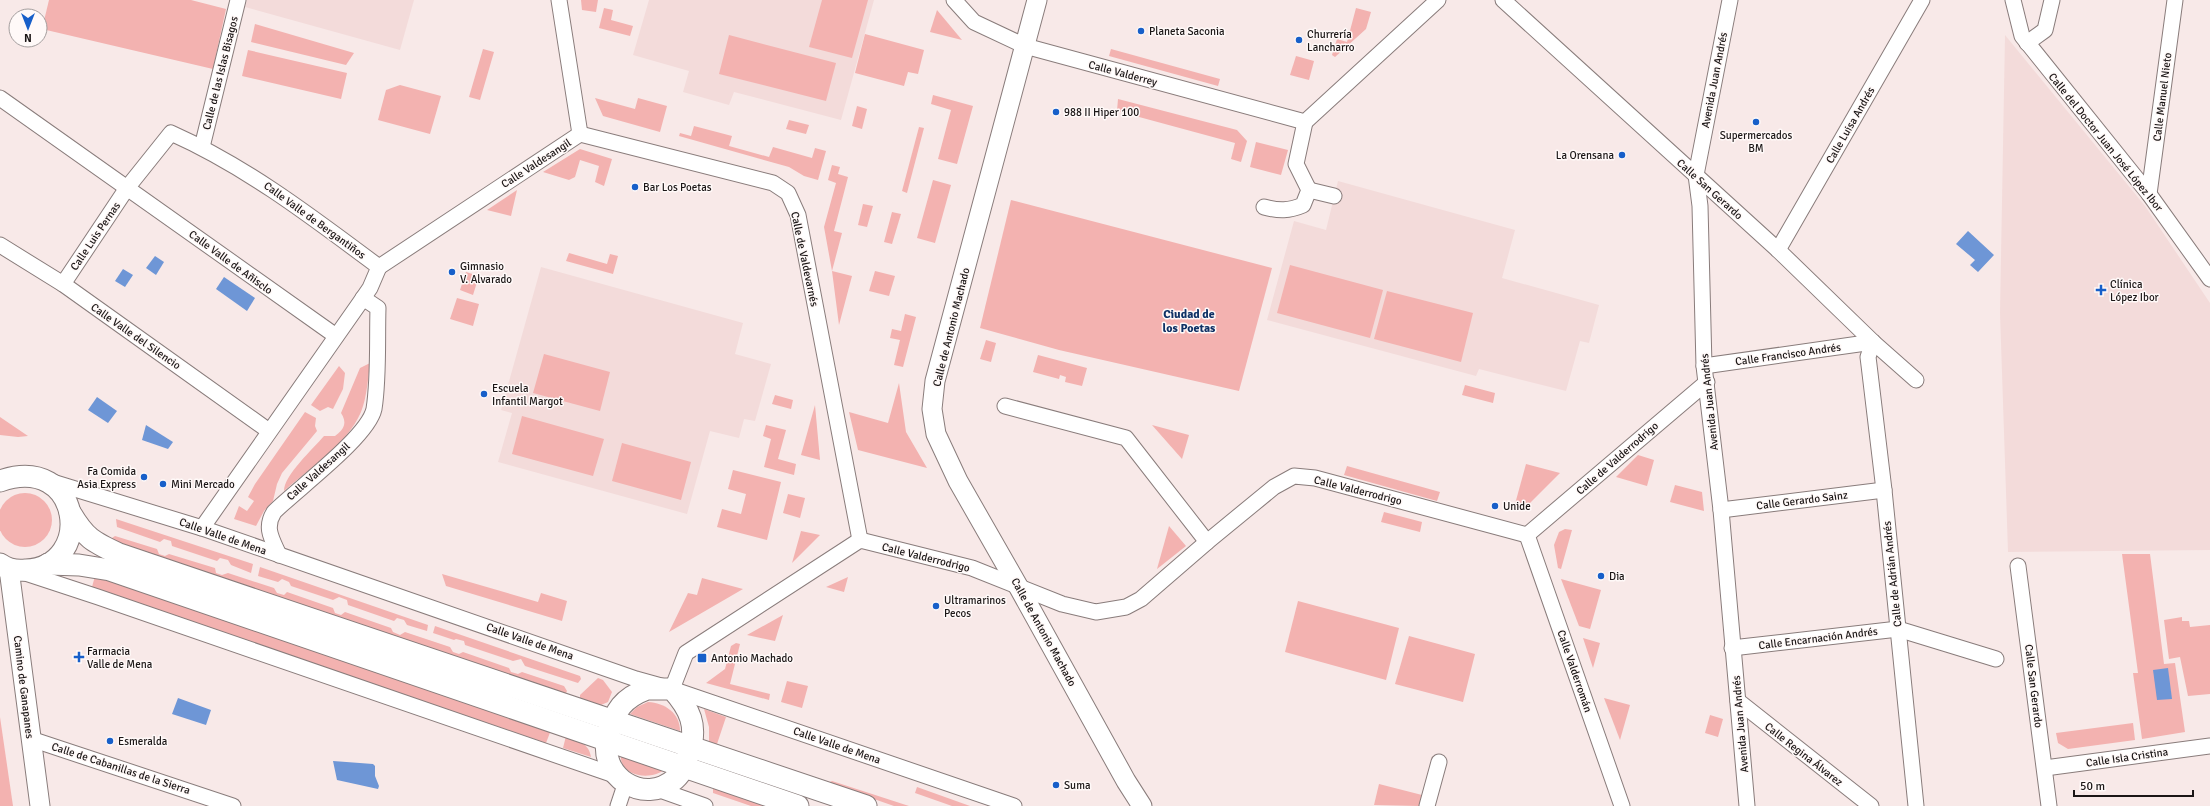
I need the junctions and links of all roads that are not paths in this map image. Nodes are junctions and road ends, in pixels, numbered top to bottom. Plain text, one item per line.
1 (238, 0) edge
2 (559, 0) edge
3 (954, 0) edge
4 (1037, 0) edge
5 (1438, 0) edge
6 (1503, 0) edge
7 (1730, 0) edge
8 (1922, 0) edge
9 (2013, 0) edge
10 (2052, 0) edge
11 (2175, 0) edge
12 (2027, 43) junction
13 (1025, 46) junction
14 (0, 98) edge
15 (1305, 122) junction
16 (580, 134) junction
17 (202, 147) junction
18 (1696, 175) junction
19 (127, 188) junction
20 (1309, 190) junction
21 (2149, 194) junction
22 (1334, 196) dead end
23 (1271, 209) dead end
24 (0, 245) edge
25 (1778, 250) junction
26 (379, 267) junction
27 (2210, 279) edge
28 (63, 284) junction
29 (363, 298) junction
30 (336, 336) junction
31 (1873, 342) junction
32 (1704, 366) junction
33 (1916, 380) dead end
34 (1707, 382) junction
35 (1005, 406) dead end
36 (270, 431) junction
37 (0, 469) edge
38 (35, 477) junction
39 (0, 481) edge
40 (1884, 490) junction
41 (1721, 510) junction
42 (70, 512) junction
43 (202, 528) junction
44 (1527, 535) junction
45 (860, 540) junction
46 (1207, 542) junction
47 (279, 555) junction
48 (48, 564) junction
49 (2018, 566) dead end
50 (8, 568) edge
51 (1018, 586) junction
52 (1898, 629) junction
53 (1732, 648) junction
54 (1996, 660) dead end
55 (672, 689) junction
56 (1738, 701) junction
57 (612, 721) junction
58 (31, 739) junction
59 (606, 742) junction
60 (2210, 746) edge
61 (688, 757) junction
62 (1440, 762) dead end
63 (2045, 768) junction
64 (619, 780) junction
65 (1126, 781) junction
66 (657, 789) junction
67 (40, 806) edge
68 (233, 806) edge
69 (618, 806) edge
70 (705, 806) edge
71 (798, 806) edge
72 (866, 806) edge
73 (1014, 806) edge
74 (1127, 806) edge
75 (1142, 806) edge
76 (1426, 806) edge
77 (1622, 806) edge
78 (1748, 806) edge
79 (1871, 806) edge
80 (1916, 806) edge
81 (2049, 806) edge

1 - 17 street, Calle de las Islas Bisagos
2 - 16 street, Calle Valdesangil
3 - 13 street, Calle Valderrey
4 - 13 street, Calle de Antonio Machado
5 - 15 street
6 - 18 street, Calle San Gerardo
7 - 18 street, Avenida Juan Andrés
8 - 25 street, Calle Luisa Andrés
9 - 12 street, Calle del Doctor Juan José López Ibor
10 - 12 street
11 - 21 street, Calle Manuel Nieto
12 - 21 street, Calle del Doctor Juan José López Ibor
13 - 15 street, Calle Valderrey
13 - 51 street, Calle de Antonio Machado
14 - 19 street
15 - 20 street
16 - 26 street, Calle Valdesangil
16 - 45 street, Calle de Valdevarnés
17 - 19 street, Calle Valle de Bergantiños
17 - 26 street, Calle Valle de Bergantiños
18 - 25 street, Calle San Gerardo
18 - 32 street, Avenida Juan Andrés
19 - 28 street, Calle Luis Pernas
19 - 30 street, Calle Valle de Añisclo
20 - 22 street
20 - 23 street
21 - 27 street, Calle del Doctor Juan José López Ibor
24 - 28 street, Calle Valle del Silencio
25 - 31 street, Calle San Gerardo
26 - 29 street
28 - 36 street, Calle Valle del Silencio
29 - 30 street
29 - 47 street, Calle Valdesangil
30 - 36 street
31 - 32 street, Calle Francisco Andrés
31 - 33 street, Calle San Gerardo
31 - 40 street, Calle de Adrián Andrés
32 - 34 street, Avenida Juan Andrés
34 - 41 street, Avenida Juan Andrés
34 - 44 street, Calle de Valderrodrigo
35 - 46 street
36 - 43 street
37 - 38 main road
38 - 39 main road
38 - 42 main road
38 - 43 street, Calle Valle de Mena
40 - 41 street, Calle Gerardo Sainz
40 - 52 street, Calle de Adrián Andrés
41 - 53 street, Avenida Juan Andrés
42 - 48 main road
42 - 57 main road
43 - 47 street, Calle Valle de Mena
44 - 46 street, Calle Valderrodrigo
44 - 77 street, Calle Valderromán
45 - 51 street, Calle Valderrodrigo
45 - 55 street
46 - 51 street, Calle Valderrodrigo
47 - 55 street, Calle Valle de Mena
48 - 50 main road
48 - 59 main road
49 - 63 street, Calle San Gerardo
50 - 58 street, Camino de Ganapanes
50 - 64 street
51 - 65 street, Calle de Antonio Machado
52 - 53 street, Calle Encarnación Andrés
52 - 54 street, Calle Encarnación Andrés
52 - 80 street, Calle de Adrián Andrés
53 - 56 street, Avenida Juan Andrés
55 - 57 main road
55 - 61 main road
55 - 73 street, Calle Valle de Mena
56 - 78 street, Avenida Juan Andrés
56 - 79 street, Calle Regina Álvarez
57 - 59 main road
57 - 61 main road
58 - 67 street, Camino de Ganapanes
58 - 68 street, Calle de Cabanillas de la Sierra
59 - 61 main road
59 - 64 main road
60 - 63 street, Calle Isla Cristina
61 - 66 main road
61 - 71 main road
61 - 72 main road
62 - 76 street
63 - 81 street, Calle San Gerardo
64 - 66 main road
64 - 69 street
65 - 74 street, Calle de Antonio Machado
65 - 75 street, Calle de Antonio Machado
66 - 70 street

